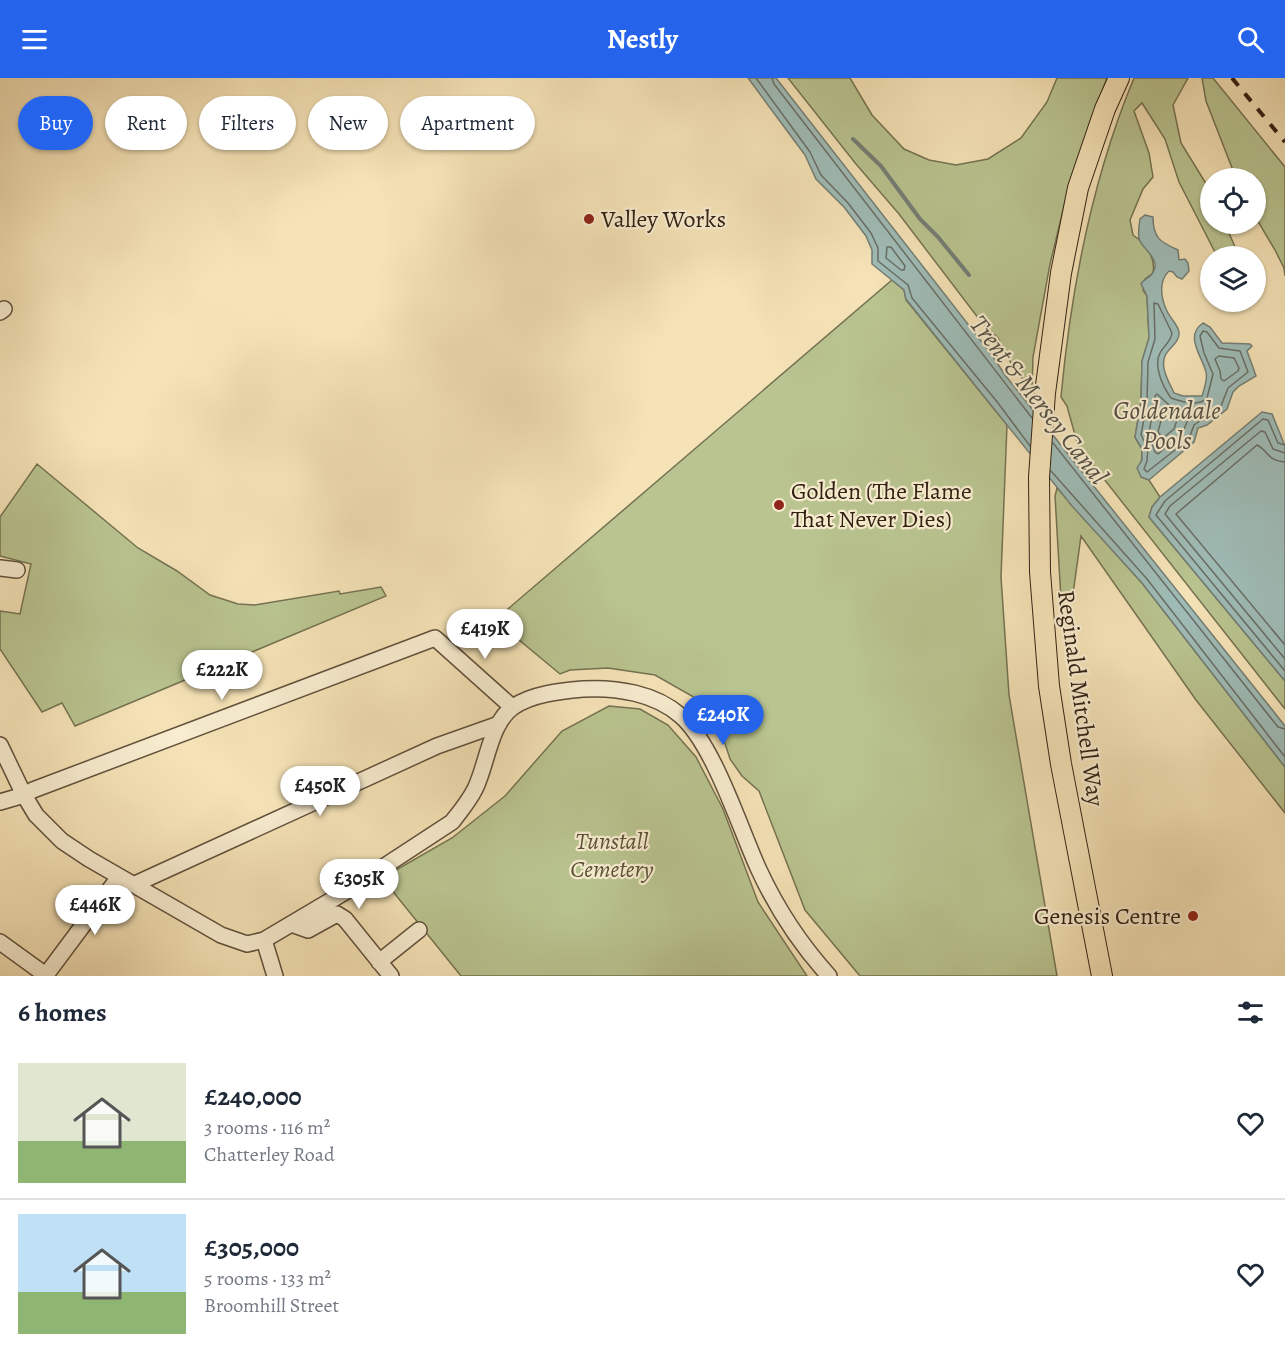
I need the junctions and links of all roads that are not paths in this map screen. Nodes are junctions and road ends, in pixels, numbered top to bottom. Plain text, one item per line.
1 (1117, 81) edge
2 (0, 568) edge
3 (17, 570) dead end
4 (512, 707) junction
5 (499, 724) junction
6 (0, 746) edge
7 (24, 795) junction
8 (0, 802) edge
9 (119, 877) junction
10 (134, 885) junction
11 (291, 924) junction
12 (419, 930) dead end
13 (264, 940) junction
14 (0, 942) edge
15 (379, 962) junction
16 (29, 963) junction
17 (46, 975) edge
18 (1101, 975) edge
19 (20, 976) edge
20 (275, 976) edge
21 (391, 976) edge
22 (829, 976) edge

1 - 18 main road, Reginald Mitchell Way
2 - 3 street
4 - 5 street
4 - 7 street
4 - 22 street
5 - 10 street
5 - 11 street
6 - 7 street
7 - 8 street
7 - 9 street
9 - 10 street
9 - 17 street
10 - 13 street
11 - 13 street
11 - 15 street
12 - 15 street
13 - 20 street
14 - 16 street
15 - 21 street
16 - 17 street
16 - 19 street

